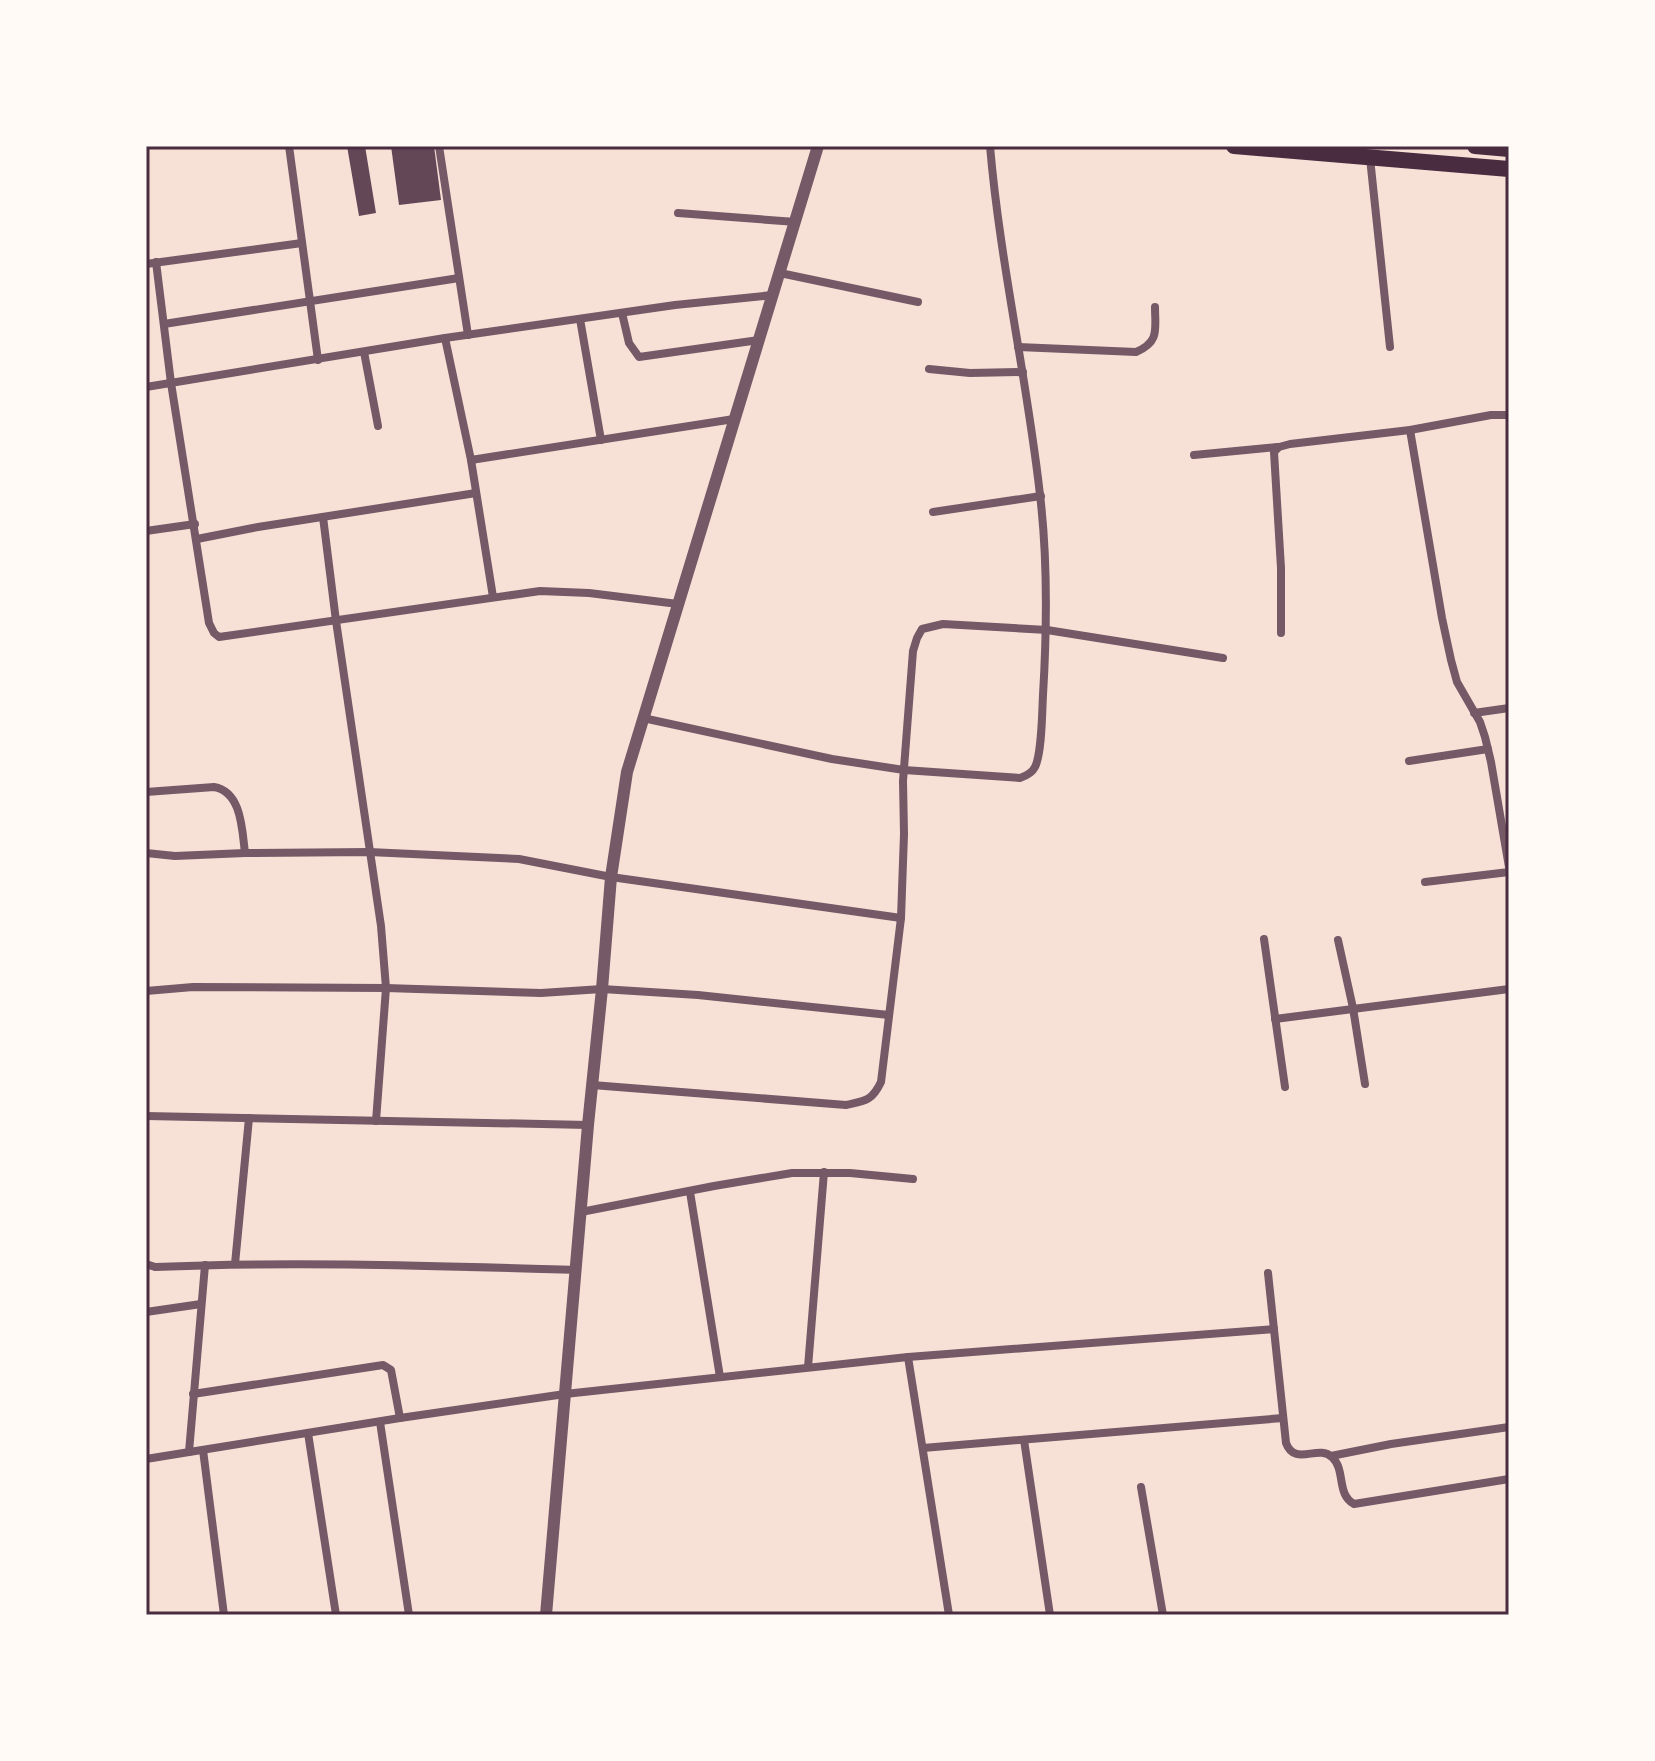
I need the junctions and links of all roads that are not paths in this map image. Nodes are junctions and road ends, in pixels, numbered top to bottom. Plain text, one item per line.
1 (289, 146) edge
2 (439, 146) edge
3 (818, 146) edge
4 (990, 146) edge
5 (1234, 146) edge
6 (1475, 146) edge
7 (1509, 149) edge
8 (1370, 157) junction
9 (1509, 169) edge
10 (678, 213) dead end
11 (796, 222) junction
12 (302, 243) junction
13 (151, 263) edge
14 (780, 273) junction
15 (459, 278) junction
16 (773, 295) junction
17 (310, 302) junction
18 (918, 302) dead end
19 (1155, 307) dead end
20 (622, 313) junction
21 (580, 319) junction
22 (164, 324) junction
23 (468, 335) junction
24 (445, 338) junction
25 (759, 340) junction
26 (1018, 347) junction
27 (1390, 347) dead end
28 (364, 352) junction
29 (318, 360) junction
30 (929, 369) dead end
31 (1023, 372) junction
32 (171, 383) junction
33 (146, 387) edge
34 (1509, 415) edge
35 (734, 419) junction
36 (378, 426) dead end
37 (1410, 430) junction
38 (601, 440) junction
39 (1279, 447) junction
40 (1194, 455) dead end
41 (471, 460) junction
42 (476, 493) junction
43 (1041, 496) junction
44 (933, 512) dead end
45 (323, 517) junction
46 (195, 524) junction
47 (146, 531) edge
48 (197, 539) junction
49 (493, 597) junction
50 (678, 604) junction
51 (336, 621) junction
52 (1047, 630) junction
53 (1281, 633) dead end
54 (1223, 658) dead end
55 (1509, 708) edge
56 (1474, 713) junction
57 (643, 718) junction
58 (1488, 749) junction
59 (1409, 761) dead end
60 (904, 770) junction
61 (146, 792) edge
62 (369, 852) junction
63 (146, 853) edge
64 (245, 853) junction
65 (1509, 870) edge
66 (611, 877) junction
67 (1425, 882) dead end
68 (901, 918) junction
69 (1264, 939) dead end
70 (1338, 940) dead end
71 (386, 988) junction
72 (602, 989) junction
73 (1509, 989) edge
74 (146, 991) edge
75 (1353, 1008) junction
76 (889, 1015) junction
77 (1275, 1019) junction
78 (1365, 1084) dead end
79 (592, 1085) junction
80 (1285, 1087) dead end
81 (146, 1116) edge
82 (249, 1118) junction
83 (376, 1121) junction
84 (588, 1125) junction
85 (824, 1172) junction
86 (913, 1179) dead end
87 (690, 1192) junction
88 (581, 1212) junction
89 (146, 1264) edge
90 (235, 1264) junction
91 (205, 1265) junction
92 (576, 1270) junction
93 (1268, 1273) dead end
94 (201, 1304) junction
95 (146, 1312) edge
96 (1274, 1329) junction
97 (908, 1357) junction
98 (808, 1367) junction
99 (720, 1377) junction
100 (193, 1394) junction
101 (565, 1394) junction
102 (400, 1418) junction
103 (1283, 1418) junction
104 (380, 1422) junction
105 (1509, 1427) edge
106 (308, 1433) junction
107 (1024, 1440) junction
108 (923, 1448) junction
109 (203, 1450) junction
110 (189, 1452) junction
111 (1331, 1456) junction
112 (146, 1459) edge
113 (1509, 1479) edge
114 (1141, 1487) dead end
115 (224, 1615) edge
116 (336, 1615) edge
117 (409, 1615) edge
118 (546, 1615) edge
119 (949, 1615) edge
120 (1050, 1615) edge
121 (1163, 1615) edge

1 - 12 street
2 - 15 street
3 - 11 street
4 - 26 street
5 - 8 highway
6 - 7 highway
8 - 9 highway
8 - 27 street
10 - 11 street
11 - 14 street
12 - 13 street
12 - 17 street
13 - 22 street
14 - 16 street
14 - 18 street
15 - 17 street
15 - 23 street
16 - 20 street
16 - 25 street
17 - 22 street
17 - 29 street
19 - 26 street
20 - 21 street
20 - 25 street
21 - 23 street
21 - 38 street
22 - 32 street
23 - 24 street
24 - 28 street
24 - 41 street
25 - 35 street
26 - 31 street
28 - 29 street
28 - 36 street
29 - 32 street
30 - 31 street
31 - 43 street
32 - 33 street
32 - 46 street
34 - 37 street
35 - 38 street
35 - 50 street
37 - 39 street
37 - 56 street
38 - 41 street
39 - 40 street
39 - 53 street
41 - 42 street
42 - 45 street
42 - 49 street
43 - 44 street
43 - 52 street
45 - 48 street
45 - 51 street
46 - 47 street
46 - 48 street
48 - 51 street
49 - 50 street
49 - 51 street
50 - 57 street
51 - 62 street
52 - 54 street
52 - 60 street
52 - 60 street
55 - 56 street
56 - 58 street
57 - 60 street
57 - 66 street
58 - 59 street
58 - 65 street
60 - 68 street
61 - 64 street
62 - 64 street
62 - 66 street
62 - 71 street
63 - 64 street
65 - 67 street
66 - 68 street
66 - 72 street
68 - 76 street
69 - 77 street
70 - 75 street
71 - 72 street
71 - 74 street
71 - 83 street
72 - 76 street
72 - 79 street
73 - 75 street
75 - 77 street
75 - 78 street
76 - 79 street
77 - 80 street
79 - 84 street
81 - 82 street
82 - 83 street
82 - 90 street
83 - 84 street
84 - 88 street
85 - 86 street
85 - 87 street
85 - 98 street
87 - 88 street
87 - 99 street
88 - 92 street
89 - 91 street
90 - 91 street
90 - 92 street
91 - 94 street
92 - 101 street
93 - 96 street
94 - 95 street
94 - 100 street
96 - 97 street
96 - 103 street
97 - 98 street
97 - 108 street
98 - 99 street
99 - 101 street
100 - 102 street
100 - 110 street
101 - 102 street
101 - 118 street
102 - 104 street
103 - 107 street
103 - 111 street
104 - 106 street
104 - 117 street
105 - 111 street
106 - 109 street
106 - 116 street
107 - 108 street
107 - 120 street
108 - 119 street
109 - 110 street
109 - 115 street
110 - 112 street
111 - 113 street
114 - 121 street

